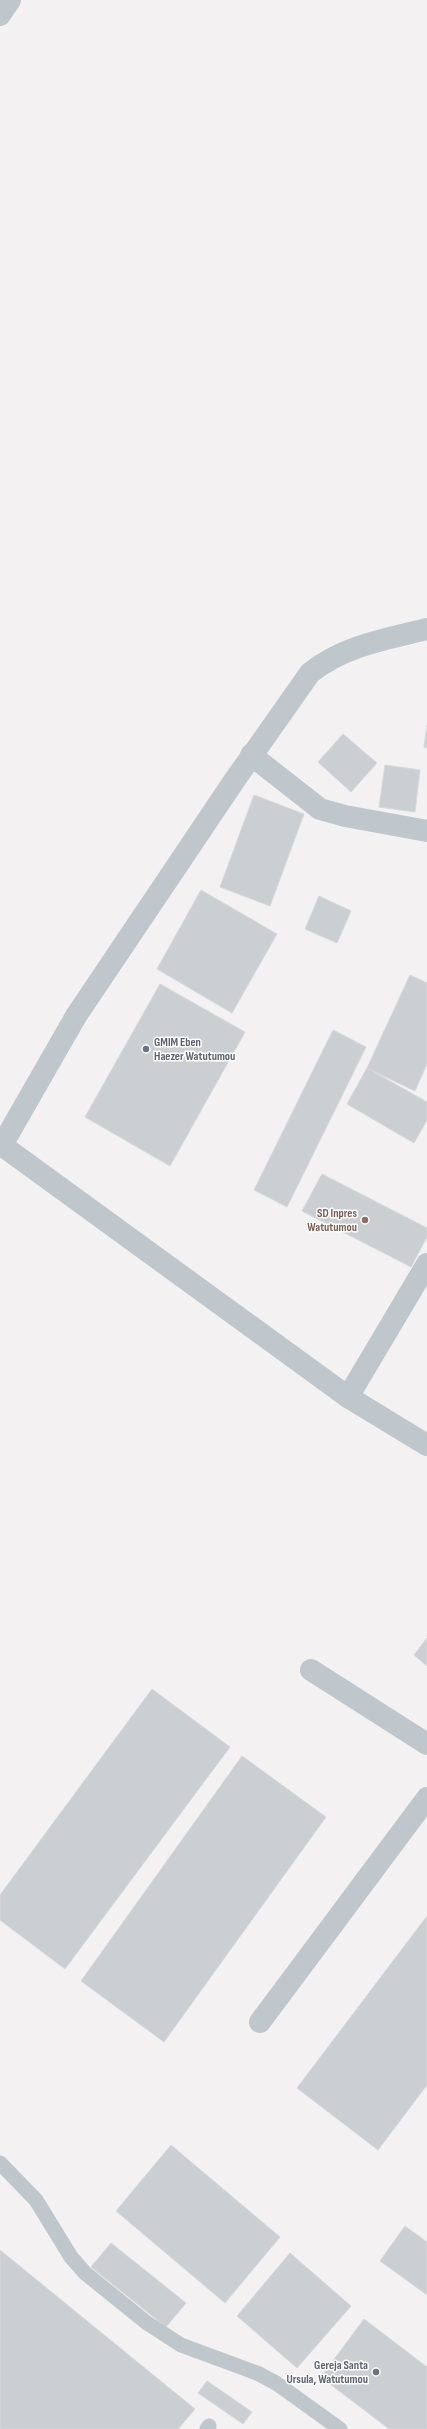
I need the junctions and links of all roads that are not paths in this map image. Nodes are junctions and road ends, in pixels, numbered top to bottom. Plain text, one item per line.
1 (427, 629) edge
2 (251, 755) junction
3 (427, 831) edge
4 (1, 1145) edge
5 (427, 1264) edge
6 (348, 1398) junction
7 (427, 1445) edge
8 (311, 1670) dead end
9 (427, 1744) edge
10 (427, 1798) edge
11 (260, 2022) dead end
12 (0, 2163) edge
13 (340, 2429) edge

1 - 2 street
2 - 3 street
2 - 4 street
4 - 6 street
5 - 6 street
6 - 7 street
8 - 9 street
10 - 11 street
12 - 13 lane

